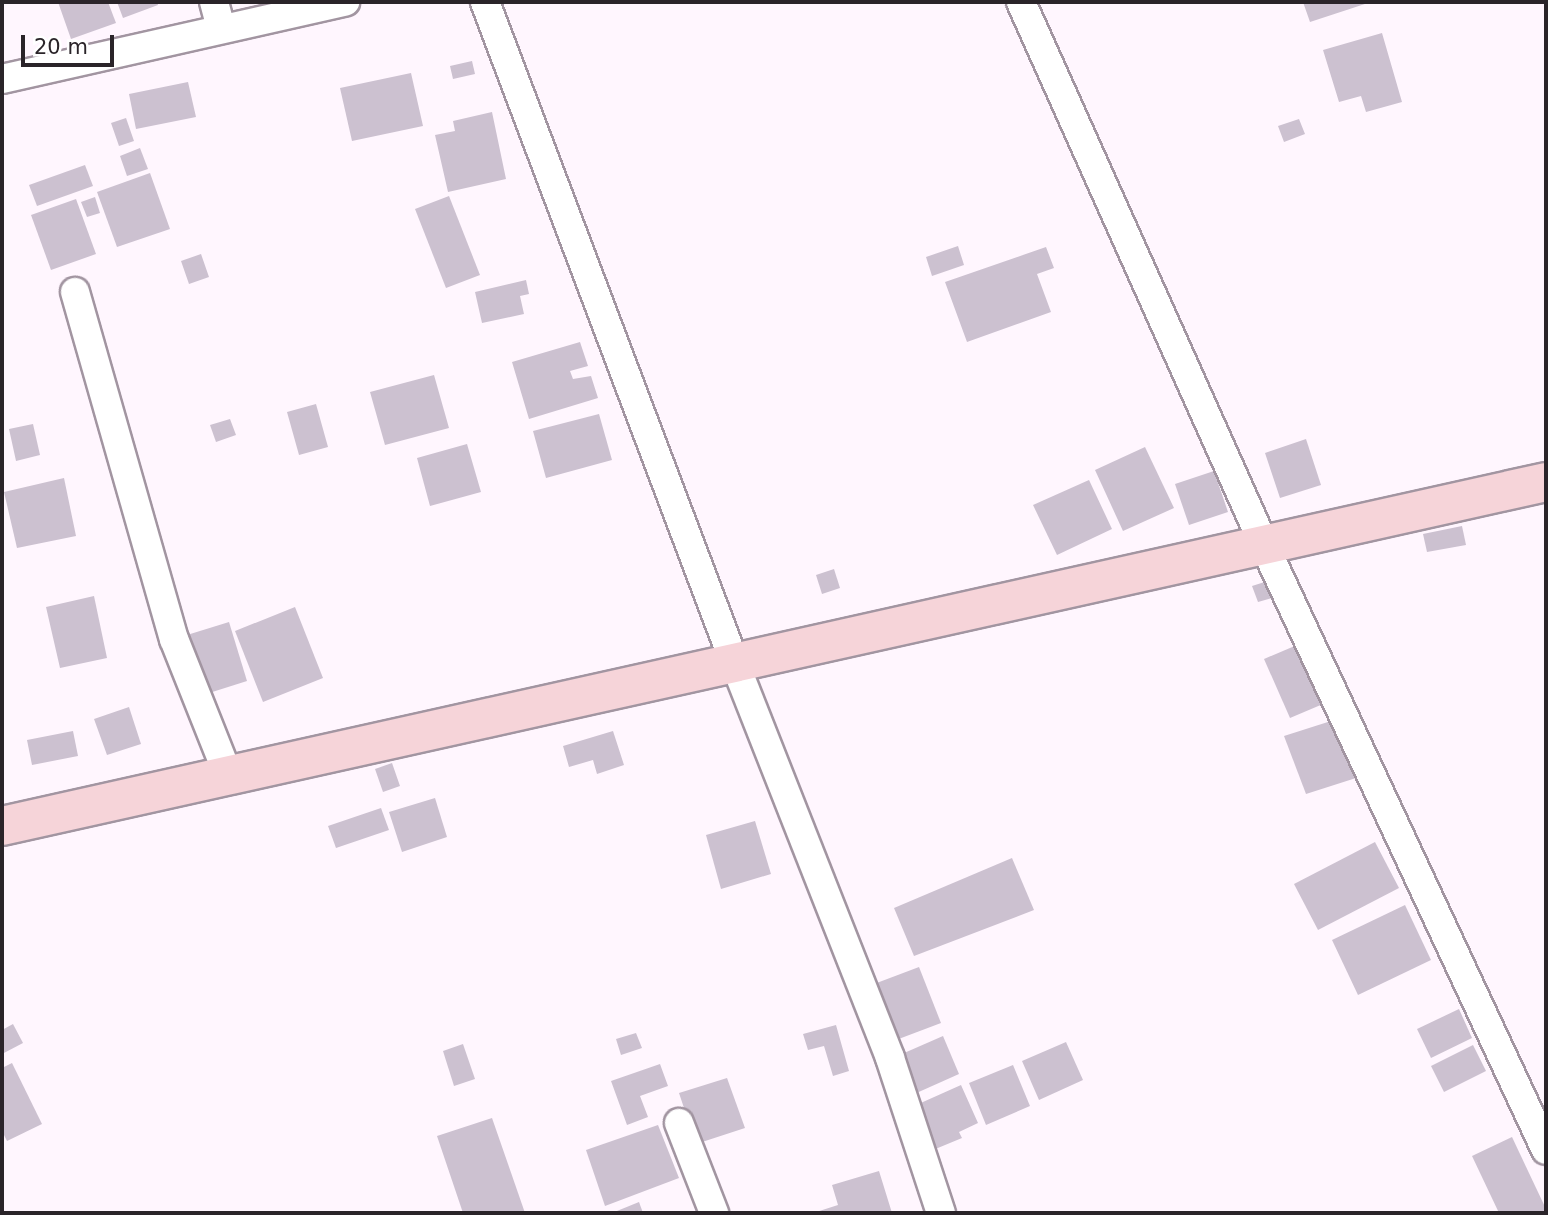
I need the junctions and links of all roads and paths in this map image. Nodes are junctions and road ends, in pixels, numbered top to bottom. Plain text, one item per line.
1 (345, 2) edge
2 (485, 2) edge
3 (1021, 2) edge
4 (218, 15) edge
5 (2, 79) edge
6 (75, 292) dead end
7 (1546, 482) edge
8 (1265, 547) junction
9 (734, 664) junction
10 (228, 775) junction
11 (2, 826) edge
12 (679, 1123) dead end
13 (1546, 1150) edge
14 (714, 1213) edge
15 (941, 1213) edge

1 - 4 street
2 - 9 street
3 - 8 street
4 - 5 street
6 - 10 street
7 - 8 main road
8 - 9 main road
8 - 13 street
9 - 10 main road
9 - 15 street
10 - 11 main road
12 - 14 street

